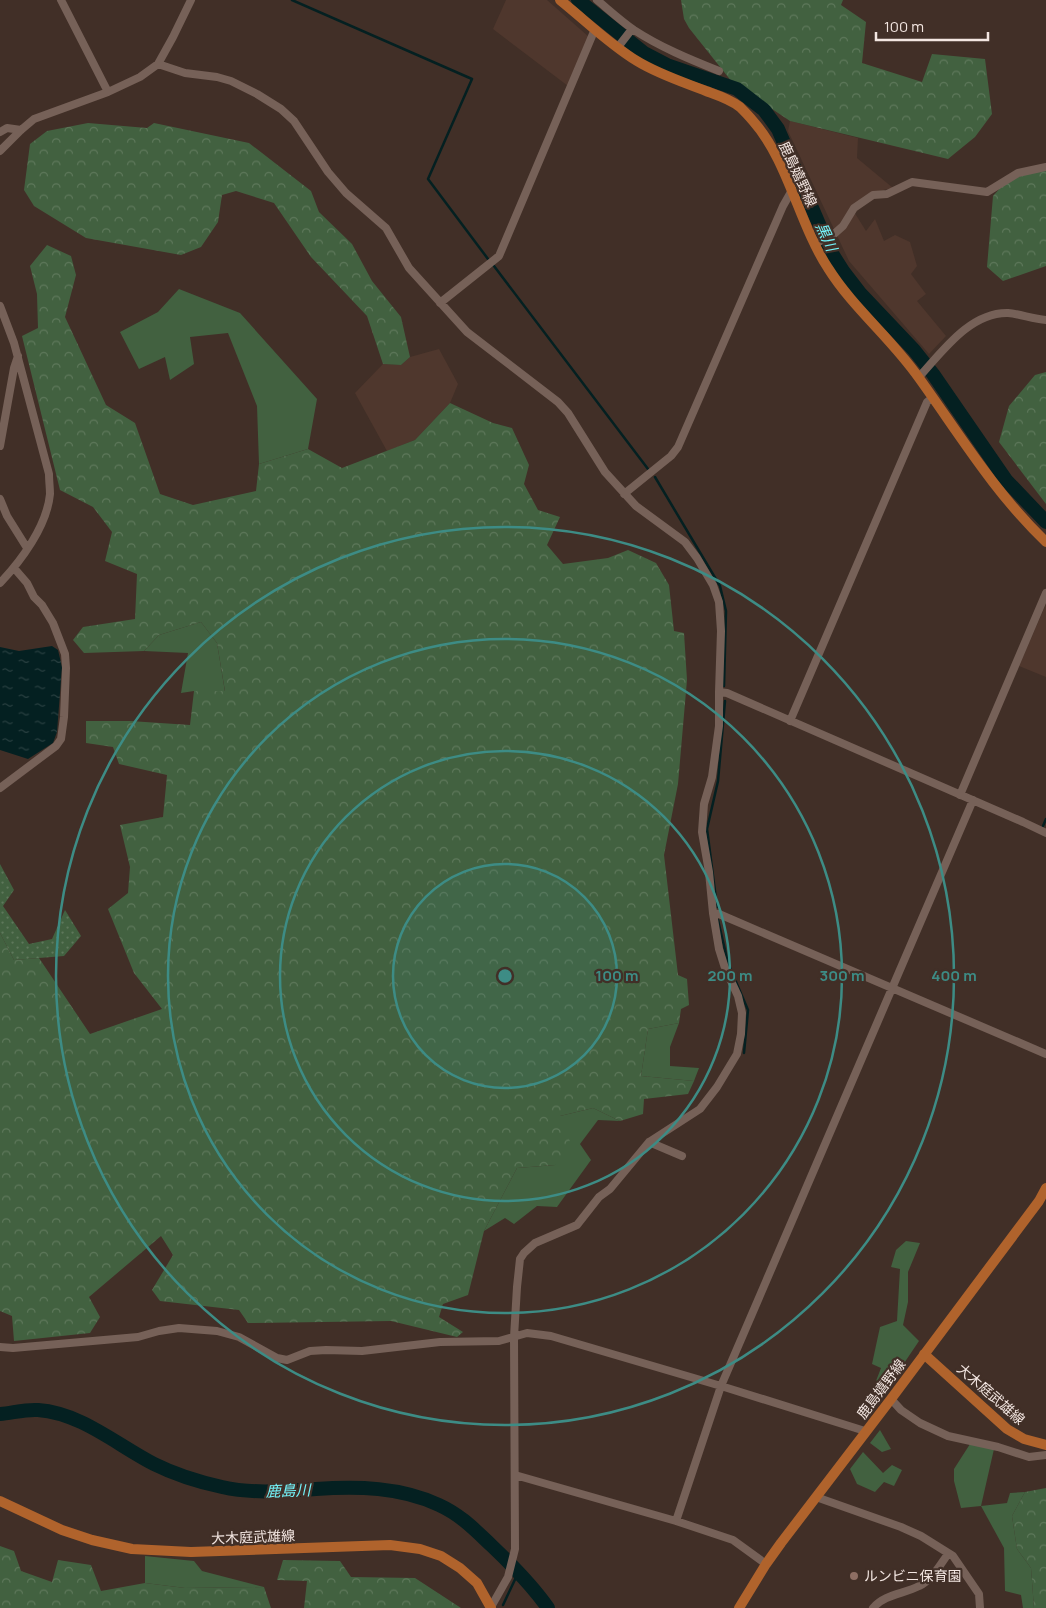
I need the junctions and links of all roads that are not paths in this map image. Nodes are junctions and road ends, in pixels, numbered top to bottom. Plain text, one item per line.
1 (61, 0) edge
2 (191, 0) edge
3 (560, 0) edge
4 (597, 0) edge
5 (595, 29) junction
6 (631, 31) junction
7 (620, 44) junction
8 (158, 64) junction
9 (719, 71) dead end
10 (108, 92) junction
11 (21, 130) junction
12 (0, 132) edge
13 (0, 151) edge
14 (1046, 167) edge
15 (792, 192) junction
16 (815, 244) junction
17 (440, 303) junction
18 (0, 306) edge
19 (1046, 320) edge
20 (18, 356) junction
21 (918, 377) junction
22 (932, 398) junction
23 (2, 419) edge
24 (0, 446) edge
25 (624, 494) junction
26 (0, 499) edge
27 (1046, 542) edge
28 (27, 548) junction
29 (14, 568) junction
30 (0, 583) edge
31 (1046, 593) edge
32 (719, 692) junction
33 (790, 721) junction
34 (0, 788) edge
35 (960, 794) junction
36 (973, 800) junction
37 (1046, 833) edge
38 (713, 912) junction
39 (894, 988) junction
40 (1046, 1054) edge
41 (649, 1142) junction
42 (682, 1156) dead end
43 (1046, 1188) edge
44 (514, 1337) junction
45 (0, 1347) edge
46 (924, 1354) junction
47 (721, 1386) junction
48 (891, 1399) junction
49 (865, 1432) junction
50 (1046, 1445) edge
51 (1046, 1455) edge
52 (515, 1475) junction
53 (816, 1497) junction
54 (0, 1501) edge
55 (676, 1521) junction
56 (948, 1554) junction
57 (766, 1564) junction
58 (491, 1608) edge
59 (739, 1608) edge
60 (873, 1608) edge
61 (980, 1608) edge

1 - 10 street
2 - 8 street
3 - 5 main road, 鹿島嬉野線
4 - 6 street
5 - 7 main road, 鹿島嬉野線
5 - 17 street
6 - 7 street
6 - 9 street
7 - 15 main road, 鹿島嬉野線
8 - 10 street
8 - 17 street
10 - 11 street
11 - 12 street
11 - 13 street
14 - 16 street
15 - 16 main road, 鹿島嬉野線
15 - 25 street
16 - 21 main road, 鹿島嬉野線
17 - 25 street
18 - 20 street
19 - 21 street
20 - 23 street
20 - 28 street
21 - 22 main road, 鹿島嬉野線
22 - 27 main road, 鹿島嬉野線
22 - 33 street
23 - 24 street
25 - 32 street
26 - 28 street
28 - 29 street
29 - 30 street
29 - 34 street
31 - 35 street
32 - 33 street
32 - 38 street
33 - 35 street
35 - 36 street
36 - 37 street
36 - 39 street
38 - 39 street
38 - 41 street
39 - 40 street
39 - 47 street
41 - 42 street
41 - 44 street
43 - 46 main road, 鹿島嬉野線
44 - 45 street
44 - 47 street
44 - 52 street
46 - 48 main road, 鹿島嬉野線
46 - 50 main road, 大木庭武雄線
47 - 49 street
47 - 55 street
48 - 49 main road, 鹿島嬉野線
48 - 51 street
49 - 53 main road, 鹿島嬉野線
52 - 55 street
52 - 58 street
53 - 56 street
53 - 57 main road, 鹿島嬉野線
54 - 58 main road, 大木庭武雄線
55 - 57 street
56 - 60 street
56 - 61 street
57 - 59 main road, 鹿島嬉野線

